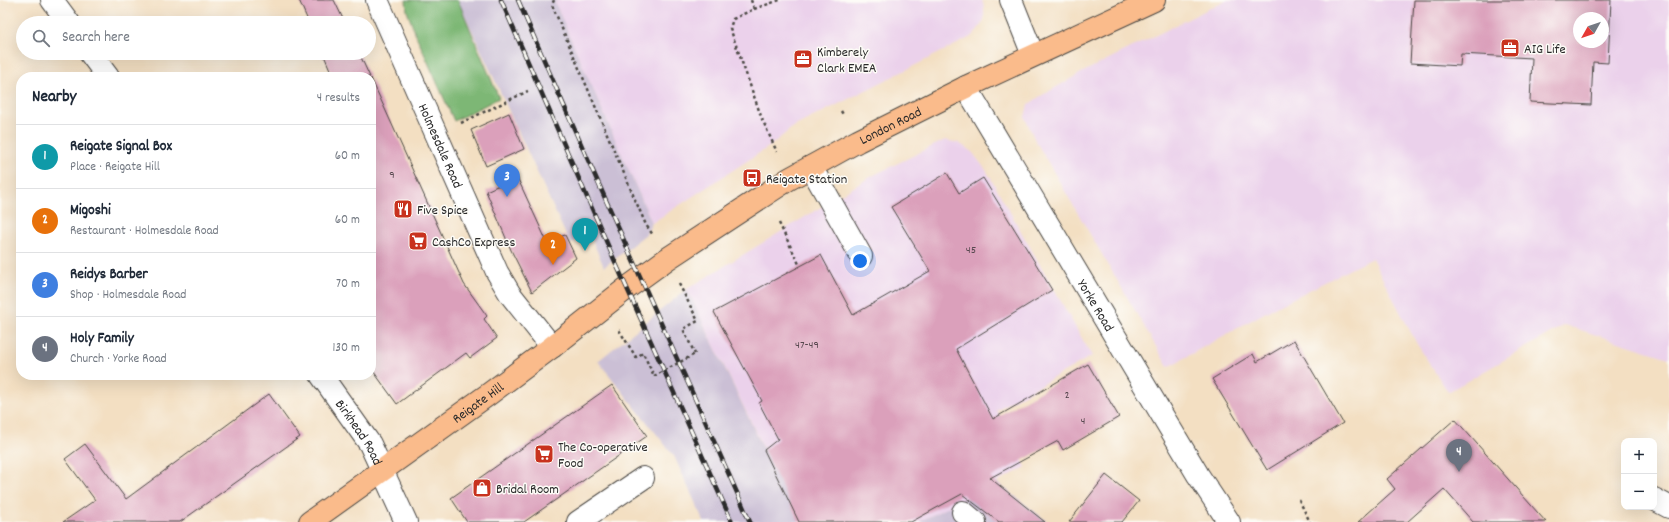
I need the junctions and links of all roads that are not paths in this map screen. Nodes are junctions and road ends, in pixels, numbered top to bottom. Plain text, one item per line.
1 (52, 0) edge
2 (377, 0) edge
3 (1011, 0) edge
4 (1154, 0) edge
5 (64, 16) edge
6 (1033, 55) junction
7 (95, 60) edge
8 (104, 72) edge
9 (966, 87) junction
10 (811, 167) junction
11 (861, 256) dead end
12 (641, 278) joint
13 (552, 347) junction
14 (325, 380) edge
15 (383, 470) junction
16 (643, 478) dead end
17 (1657, 501) edge
18 (1669, 507) edge
19 (310, 522) edge
20 (406, 522) edge
21 (578, 522) edge
22 (1229, 522) edge

1 - 5 street
2 - 13 street, Holmesdale Road
3 - 6 street
4 - 6 main road, London Road
6 - 9 main road, London Road
7 - 8 street
9 - 10 main road, London Road
9 - 22 street, Yorke Road
10 - 11 street
10 - 12 main road, London Road
12 - 13 main road, Reigate Hill
13 - 15 main road, Reigate Hill
14 - 15 street, Birkhead Road
15 - 19 main road, Reigate Hill
15 - 20 street, Birkhead Road
16 - 21 street
17 - 18 street

